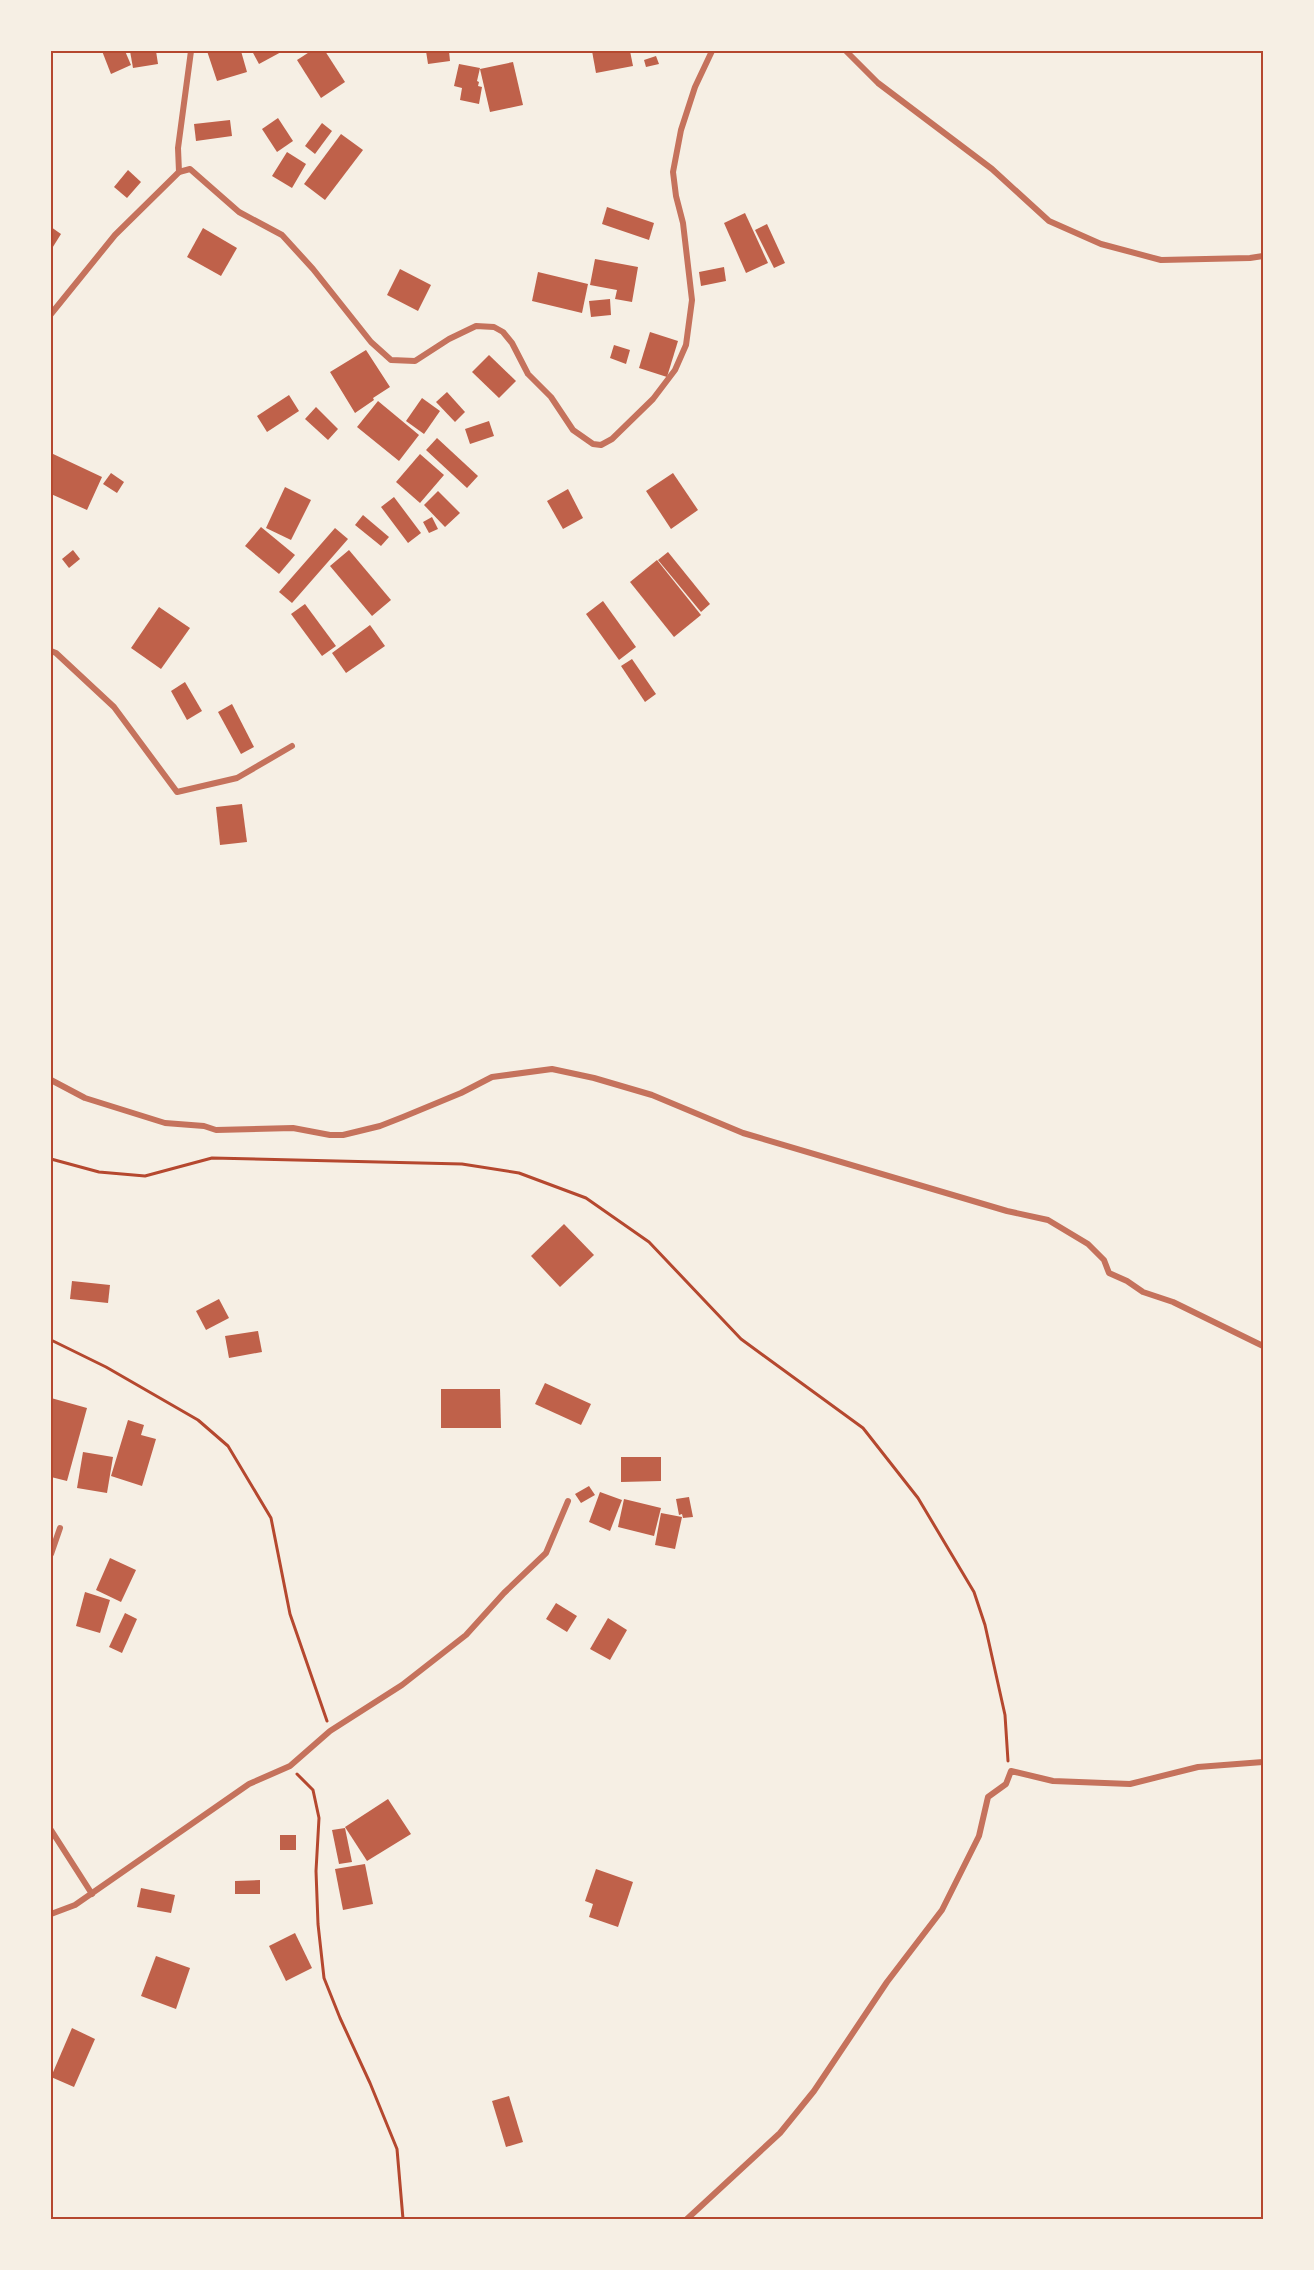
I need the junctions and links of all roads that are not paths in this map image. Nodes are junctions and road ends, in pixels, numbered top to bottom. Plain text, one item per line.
1 (191, 51) edge
2 (712, 51) edge
3 (846, 51) edge
4 (179, 172) junction
5 (1263, 256) edge
6 (51, 314) edge
7 (51, 651) edge
8 (292, 746) dead end
9 (51, 1080) edge
10 (1263, 1346) edge
11 (568, 1501) dead end
12 (60, 1528) dead end
13 (51, 1554) edge
14 (1263, 1762) edge
15 (51, 1830) edge
16 (92, 1894) junction
17 (51, 1914) edge
18 (687, 2219) edge

1 - 4 street
2 - 4 street
3 - 5 street
4 - 6 street
7 - 8 street
9 - 10 street
11 - 16 street
12 - 13 street
14 - 18 street
15 - 16 street
16 - 17 street

